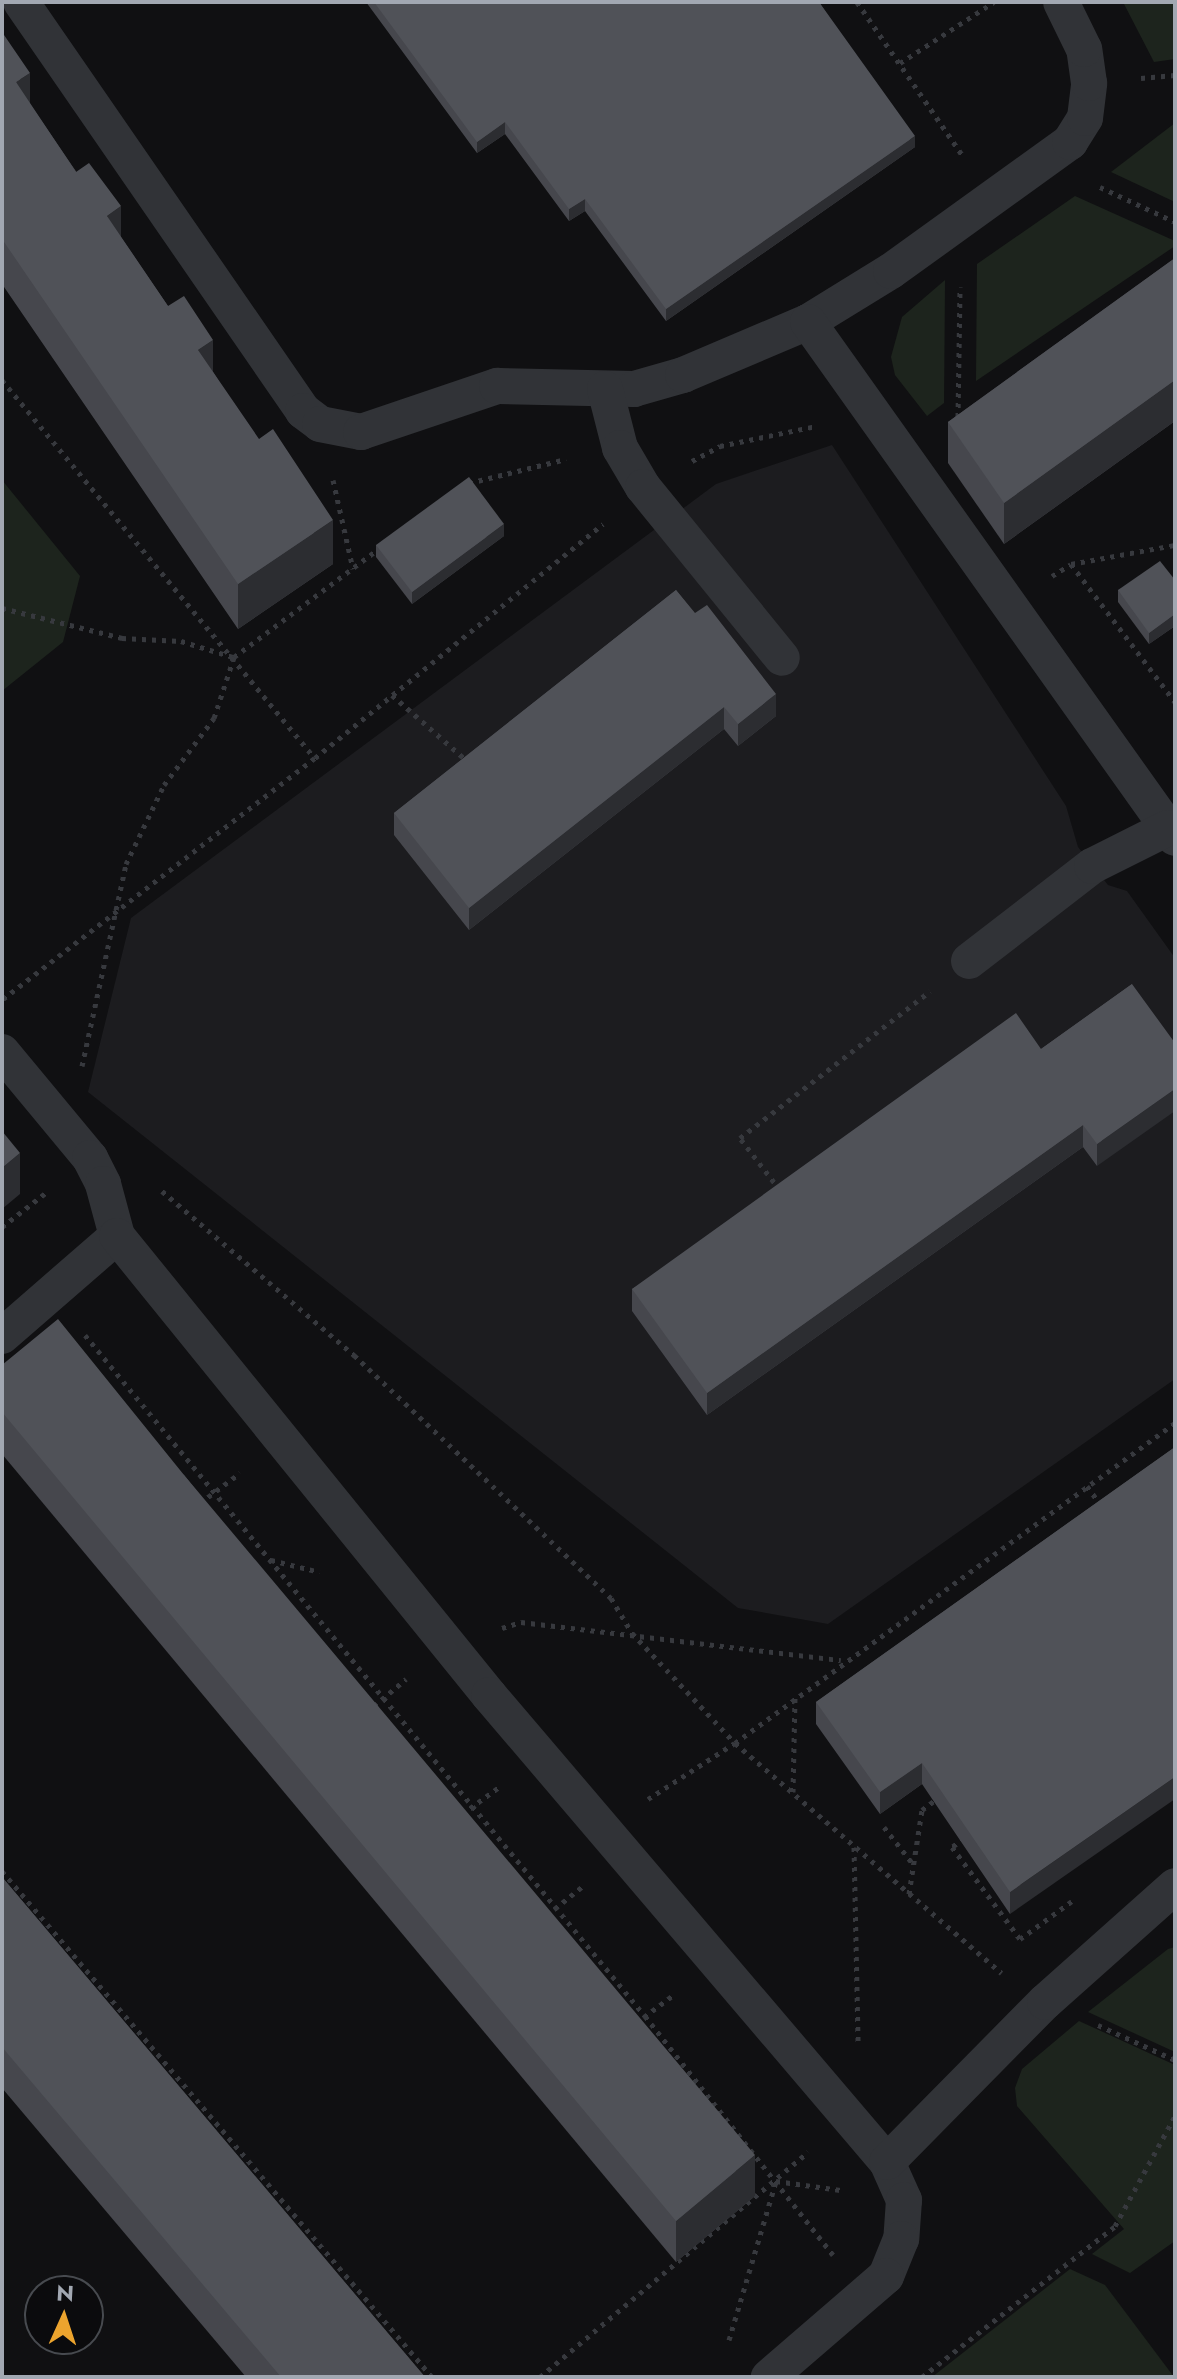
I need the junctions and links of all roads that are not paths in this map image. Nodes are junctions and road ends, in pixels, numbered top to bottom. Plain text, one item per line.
1 (21, 2) edge
2 (1061, 2) edge
3 (808, 322) junction
4 (605, 389) junction
5 (782, 658) dead end
6 (1171, 833) edge
7 (969, 961) road end
8 (2, 1052) edge
9 (117, 1236) junction
10 (2, 1336) edge
11 (1175, 1886) edge
12 (887, 2162) junction
13 (769, 2377) edge

1 - 4 lane
2 - 3 lane
3 - 4 lane
3 - 6 lane
4 - 5 lane
6 - 7 lane
8 - 9 lane
9 - 10 lane
9 - 12 lane
11 - 12 lane
12 - 13 lane

